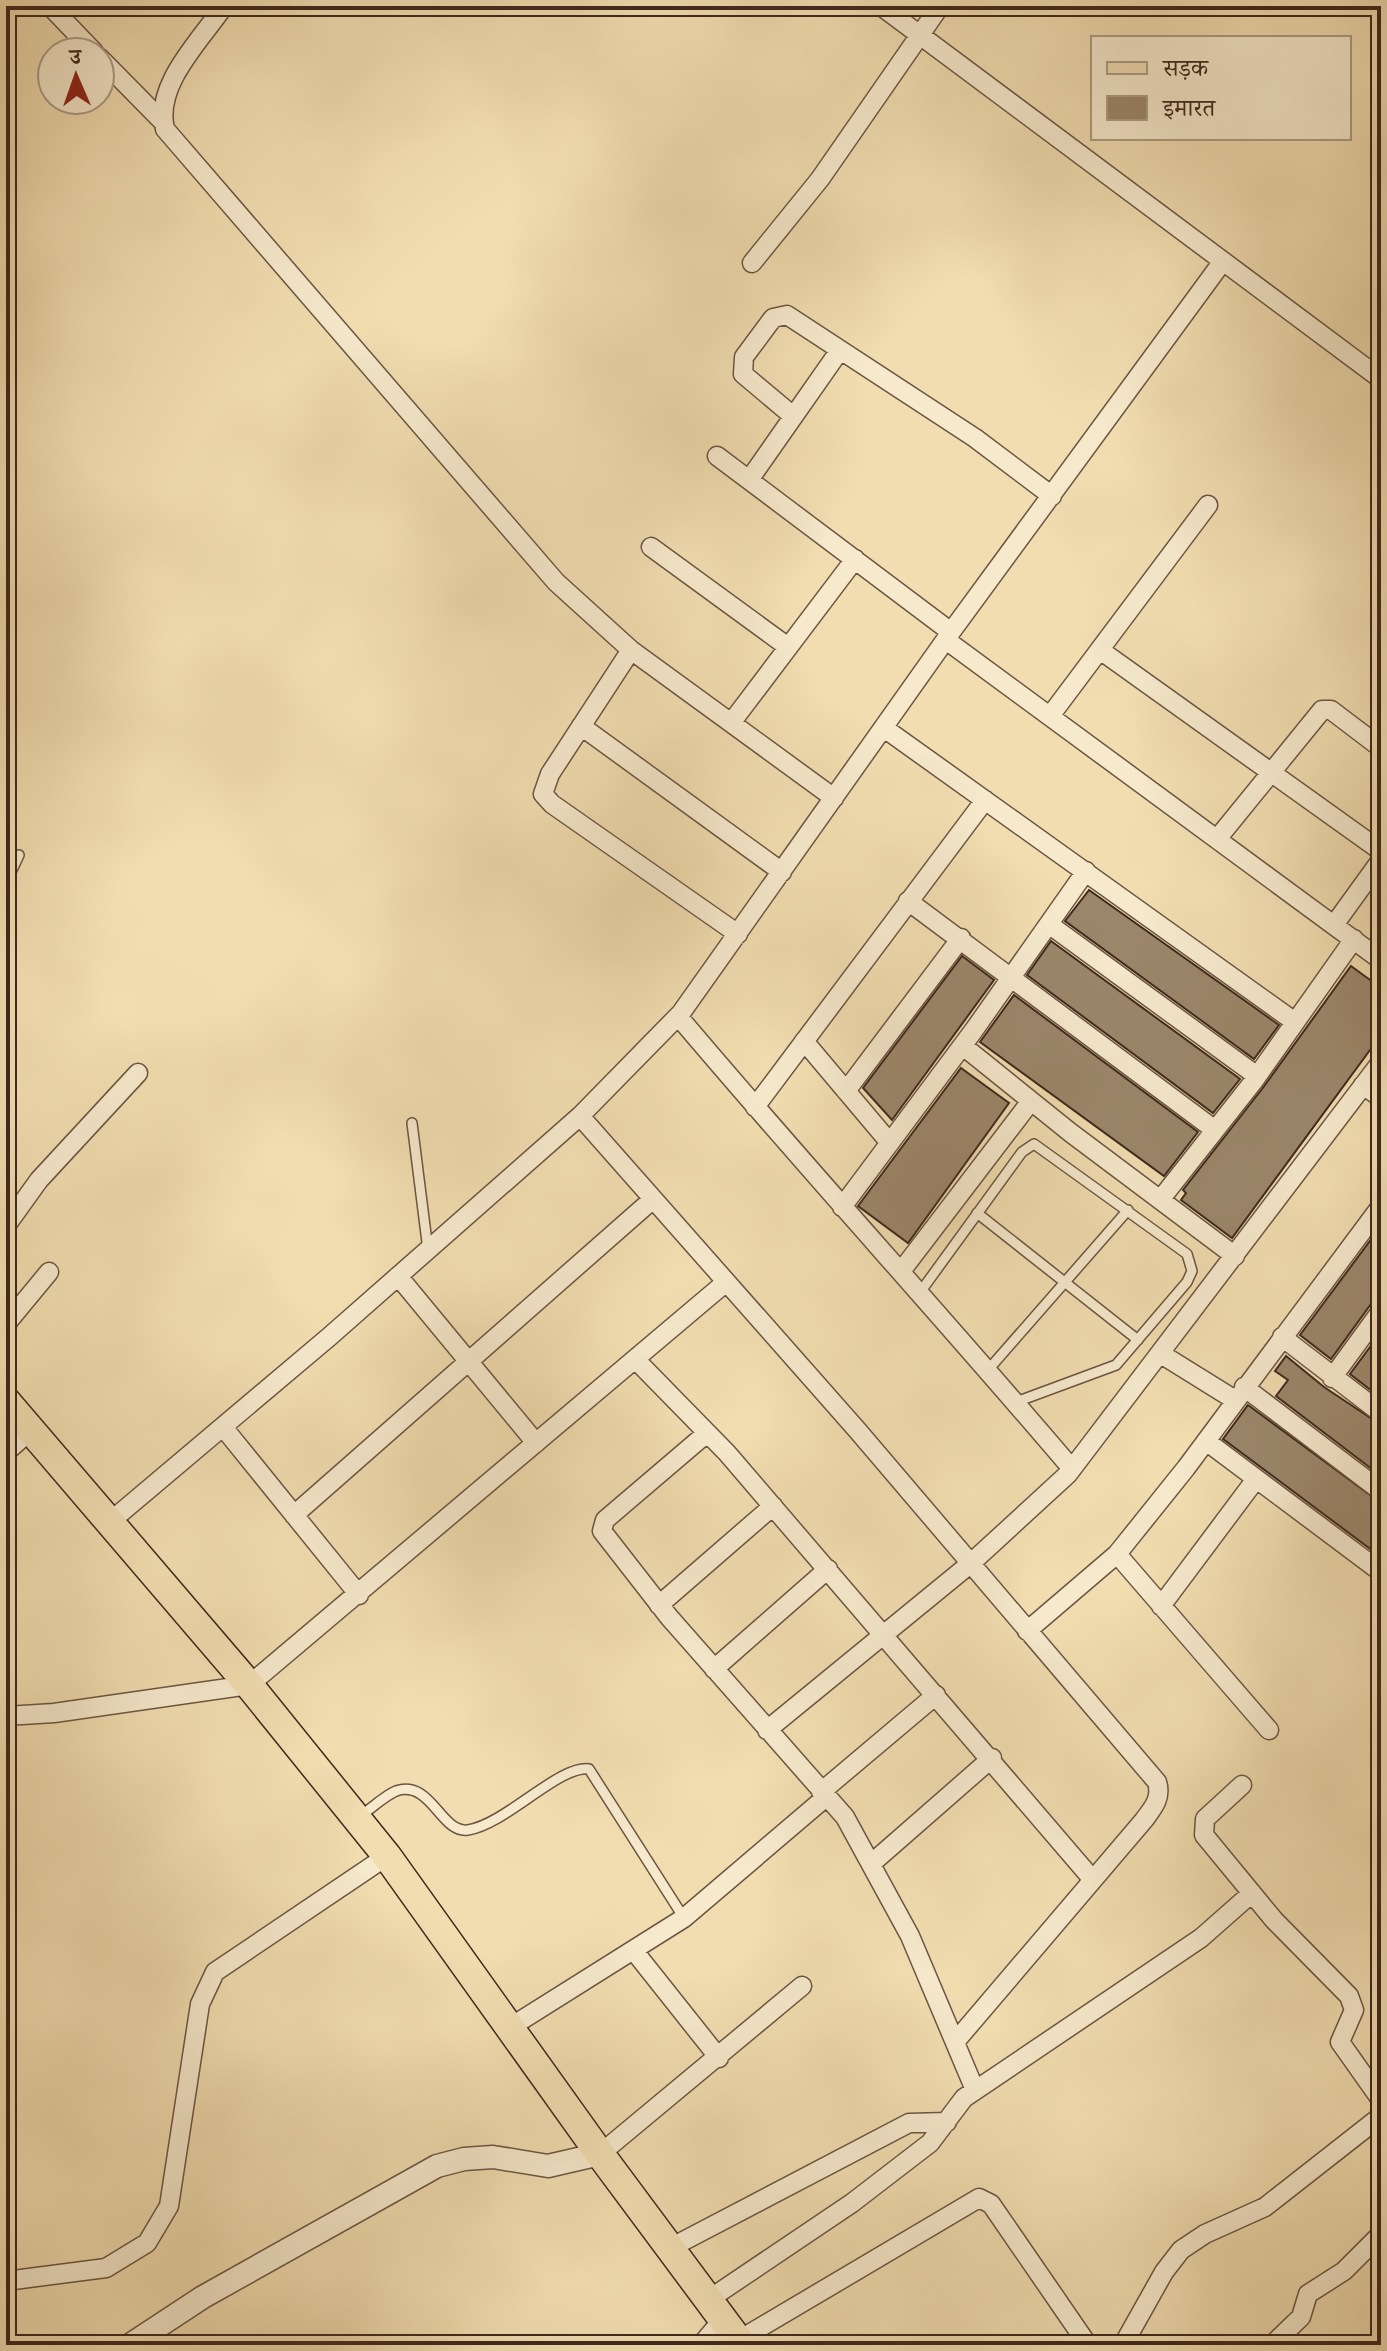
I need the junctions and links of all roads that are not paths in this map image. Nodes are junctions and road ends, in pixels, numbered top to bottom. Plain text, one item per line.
1 (50, 6) edge
2 (224, 6) edge
3 (881, 6) edge
4 (940, 6) edge
5 (920, 34) junction
6 (79, 36) edge
7 (116, 74) edge
8 (164, 123) junction
9 (1223, 261) junction
10 (752, 263) dead end
11 (840, 350) junction
12 (1381, 379) edge
13 (793, 416) junction
14 (717, 456) dead end
15 (749, 480) junction
16 (1052, 496) junction
17 (1208, 505) dead end
18 (651, 547) dead end
19 (855, 559) junction
20 (948, 636) junction
21 (788, 647) junction
22 (631, 650) junction
23 (1100, 650) junction
24 (1050, 716) junction
25 (731, 723) junction
26 (581, 726) junction
27 (884, 728) junction
28 (1381, 748) edge
29 (1271, 769) junction
30 (834, 798) junction
31 (985, 800) junction
32 (1217, 839) junction
33 (1381, 851) edge
34 (19, 855) dead end
35 (1381, 860) edge
36 (1086, 871) junction
37 (782, 872) junction
38 (6, 883) edge
39 (908, 901) junction
40 (1050, 925) junction
41 (1334, 925) junction
42 (738, 934) junction
43 (961, 938) junction
44 (1354, 939) junction
45 (1381, 960) edge
46 (1012, 977) junction
47 (678, 1016) junction
48 (1295, 1022) junction
49 (804, 1041) junction
50 (963, 1046) junction
51 (1381, 1062) edge
52 (138, 1073) dead end
53 (1257, 1076) junction
54 (1363, 1085) junction
55 (846, 1091) junction
56 (1381, 1098) edge
57 (1031, 1101) junction
58 (755, 1107) junction
59 (580, 1116) junction
60 (412, 1123) dead end
61 (1215, 1130) junction
62 (890, 1143) junction
63 (652, 1200) junction
64 (1160, 1200) junction
65 (1381, 1206) edge
66 (842, 1207) junction
67 (1128, 1210) junction
68 (977, 1213) junction
69 (6, 1226) edge
70 (428, 1250) junction
71 (1235, 1256) junction
72 (902, 1270) junction
73 (49, 1272) dead end
74 (398, 1276) junction
75 (725, 1283) junction
76 (1064, 1283) junction
77 (921, 1291) junction
78 (1381, 1311) edge
79 (6, 1324) edge
80 (1282, 1337) junction
81 (1138, 1340) junction
82 (1161, 1354) junction
83 (635, 1359) junction
84 (469, 1361) junction
85 (988, 1370) junction
86 (1332, 1378) junction
87 (1239, 1393) junction
88 (6, 1401) edge
89 (1016, 1402) junction
90 (1381, 1413) edge
91 (223, 1427) junction
92 (31, 1430) junction
93 (707, 1433) junction
94 (1206, 1441) junction
95 (536, 1443) junction
96 (6, 1452) edge
97 (1072, 1469) junction
98 (1256, 1479) junction
99 (1381, 1491) edge
100 (773, 1506) junction
101 (294, 1515) junction
102 (111, 1521) junction
103 (1117, 1554) junction
104 (970, 1564) junction
105 (828, 1569) junction
106 (1381, 1572) edge
107 (359, 1595) junction
108 (659, 1605) junction
109 (1161, 1606) junction
110 (1027, 1631) junction
111 (884, 1634) junction
112 (714, 1669) junction
113 (249, 1685) junction
114 (936, 1695) junction
115 (6, 1716) edge
116 (767, 1730) junction
117 (1269, 1730) dead end
118 (992, 1758) junction
119 (1242, 1785) dead end
120 (824, 1794) junction
121 (357, 1818) junction
122 (387, 1856) junction
123 (872, 1863) junction
124 (1093, 1880) junction
125 (1252, 1893) junction
126 (684, 1918) junction
127 (634, 1951) junction
128 (802, 1986) dead end
129 (509, 2028) junction
130 (955, 2042) junction
131 (719, 2058) junction
132 (975, 2090) junction
133 (1381, 2100) edge
134 (1381, 2116) edge
135 (947, 2122) junction
136 (600, 2154) junction
137 (1381, 2234) edge
138 (672, 2247) junction
139 (6, 2281) edge
140 (728, 2326) edge
141 (130, 2345) edge
142 (701, 2345) edge
143 (1088, 2345) edge
144 (1123, 2345) edge
145 (1272, 2345) edge

1 - 6 street
2 - 8 street
3 - 5 street
4 - 5 street
5 - 9 street
5 - 10 street
7 - 8 street
8 - 22 street
9 - 12 street
9 - 16 street
11 - 13 street
11 - 13 street
11 - 16 street
13 - 15 street
14 - 15 street
15 - 19 street
16 - 20 street
17 - 23 street
18 - 21 street
19 - 20 street
19 - 21 street
20 - 24 street
20 - 27 street
21 - 25 street
22 - 25 street
22 - 26 street
23 - 24 street
23 - 29 street
24 - 32 street
25 - 30 street
26 - 37 street
26 - 42 street
27 - 30 street
27 - 31 street
28 - 29 street
29 - 32 street
29 - 33 street
30 - 37 street
31 - 36 street
31 - 39 street
32 - 41 street
34 - 38 lane
35 - 41 street
36 - 40 street
36 - 48 street
37 - 42 street
39 - 43 street
39 - 49 street
40 - 46 street
40 - 53 street
41 - 44 street
42 - 47 street
43 - 46 street
43 - 55 street
44 - 45 street
44 - 48 street
46 - 50 street
46 - 61 street
47 - 58 street
47 - 59 street
48 - 53 street
49 - 55 street
49 - 58 street
50 - 57 street
50 - 62 street
51 - 54 street
52 - 69 street
53 - 61 street
54 - 56 street
54 - 71 street
55 - 62 street
57 - 64 street
57 - 72 street
58 - 66 street
59 - 63 street
59 - 70 street
60 - 70 lane
61 - 64 street
62 - 66 street
63 - 75 street
63 - 84 street
64 - 71 street
65 - 80 street
66 - 72 street
67 - 68 lane
67 - 76 lane
67 - 81 lane
68 - 76 lane
68 - 77 lane
70 - 74 street
71 - 82 street
72 - 77 street
73 - 79 street
74 - 84 street
74 - 91 street
75 - 83 street
75 - 104 street
76 - 81 lane
76 - 85 lane
77 - 85 street
78 - 86 street
80 - 86 street
80 - 87 street
81 - 89 lane
82 - 87 street
82 - 97 street
83 - 93 street
83 - 95 street
84 - 95 street
84 - 101 street
85 - 89 street
86 - 90 street
87 - 94 street
87 - 99 street
88 - 92 main road
89 - 97 street
91 - 101 street
91 - 102 street
92 - 96 street
92 - 102 main road
93 - 100 street
93 - 108 street
94 - 98 street
94 - 103 street
95 - 107 street
97 - 104 street
98 - 106 street
98 - 109 street
100 - 105 street
100 - 108 street
101 - 107 street
102 - 113 main road
103 - 109 street
103 - 110 street
104 - 110 street
104 - 111 street
105 - 111 street
105 - 112 street
107 - 113 street
108 - 112 street
109 - 117 street
110 - 124 street
111 - 114 street
111 - 116 street
112 - 116 street
113 - 115 street
113 - 121 main road
114 - 118 street
114 - 120 street
116 - 120 street
118 - 123 street
118 - 124 street
119 - 125 street
120 - 123 street
120 - 126 street
121 - 122 main road
121 - 126 lane
122 - 129 main road
122 - 139 street
123 - 130 street
124 - 130 street
125 - 132 street
125 - 133 street
126 - 127 street
127 - 129 street
127 - 131 street
128 - 131 street
129 - 136 main road
130 - 132 street
131 - 136 street
132 - 135 street
134 - 144 street
135 - 138 street
135 - 140 street
136 - 138 main road
136 - 141 street
137 - 145 street
138 - 140 main road
140 - 142 street
140 - 143 street

